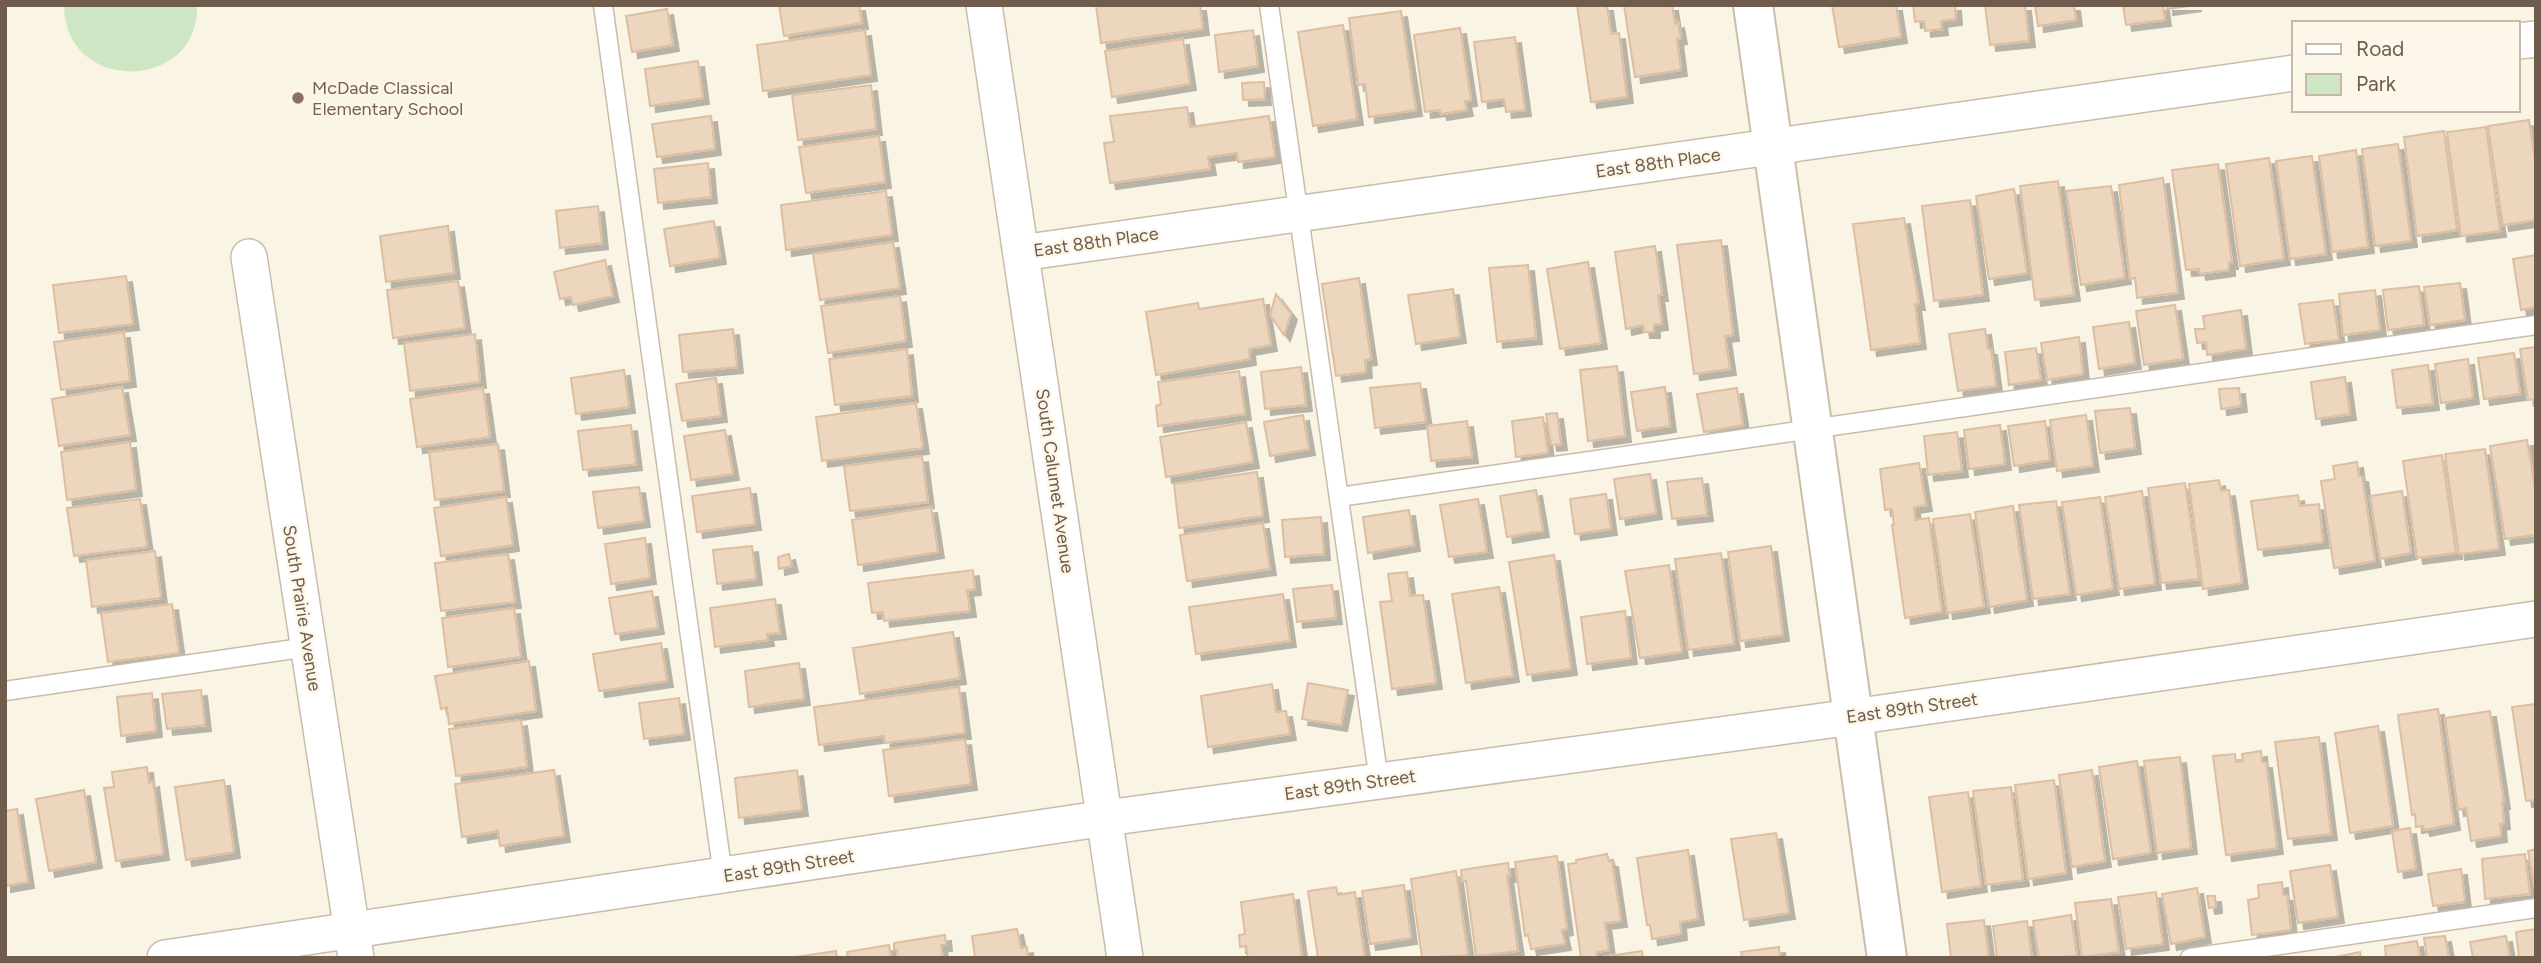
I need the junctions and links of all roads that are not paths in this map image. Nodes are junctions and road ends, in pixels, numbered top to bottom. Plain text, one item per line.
1 (603, 5) edge
2 (984, 5) edge
3 (1269, 5) edge
4 (1752, 5) edge
5 (2292, 73) edge
6 (1774, 146) junction
7 (1298, 214) junction
8 (1021, 253) junction
9 (249, 257) dead end
10 (2536, 325) edge
11 (1812, 430) junction
12 (1339, 497) junction
13 (2536, 619) edge
14 (308, 647) junction
15 (5, 691) edge
16 (1853, 716) junction
17 (1379, 781) junction
18 (1106, 818) junction
19 (723, 876) junction
20 (2536, 908) edge
21 (354, 944) edge
22 (165, 958) edge
23 (1125, 958) edge
24 (1887, 958) edge
25 (2190, 958) edge

1 - 19 lane
2 - 8 street, South Calumet Avenue
3 - 7 lane
4 - 6 street
5 - 6 street, East 88th Place
6 - 7 street, East 88th Place
6 - 11 street
7 - 8 street, East 88th Place
7 - 12 lane
8 - 18 street, South Calumet Avenue
9 - 14 street, South Prairie Avenue
10 - 11 lane
11 - 12 lane
11 - 16 street
12 - 17 lane
13 - 16 street, East 89th Street
14 - 15 lane
14 - 21 street, South Prairie Avenue
16 - 17 street, East 89th Street
16 - 24 street
17 - 18 street, East 89th Street
18 - 19 street, East 89th Street
18 - 23 street, South Calumet Avenue
19 - 21 street, East 89th Street
20 - 25 lane
21 - 22 street, East 89th Street

